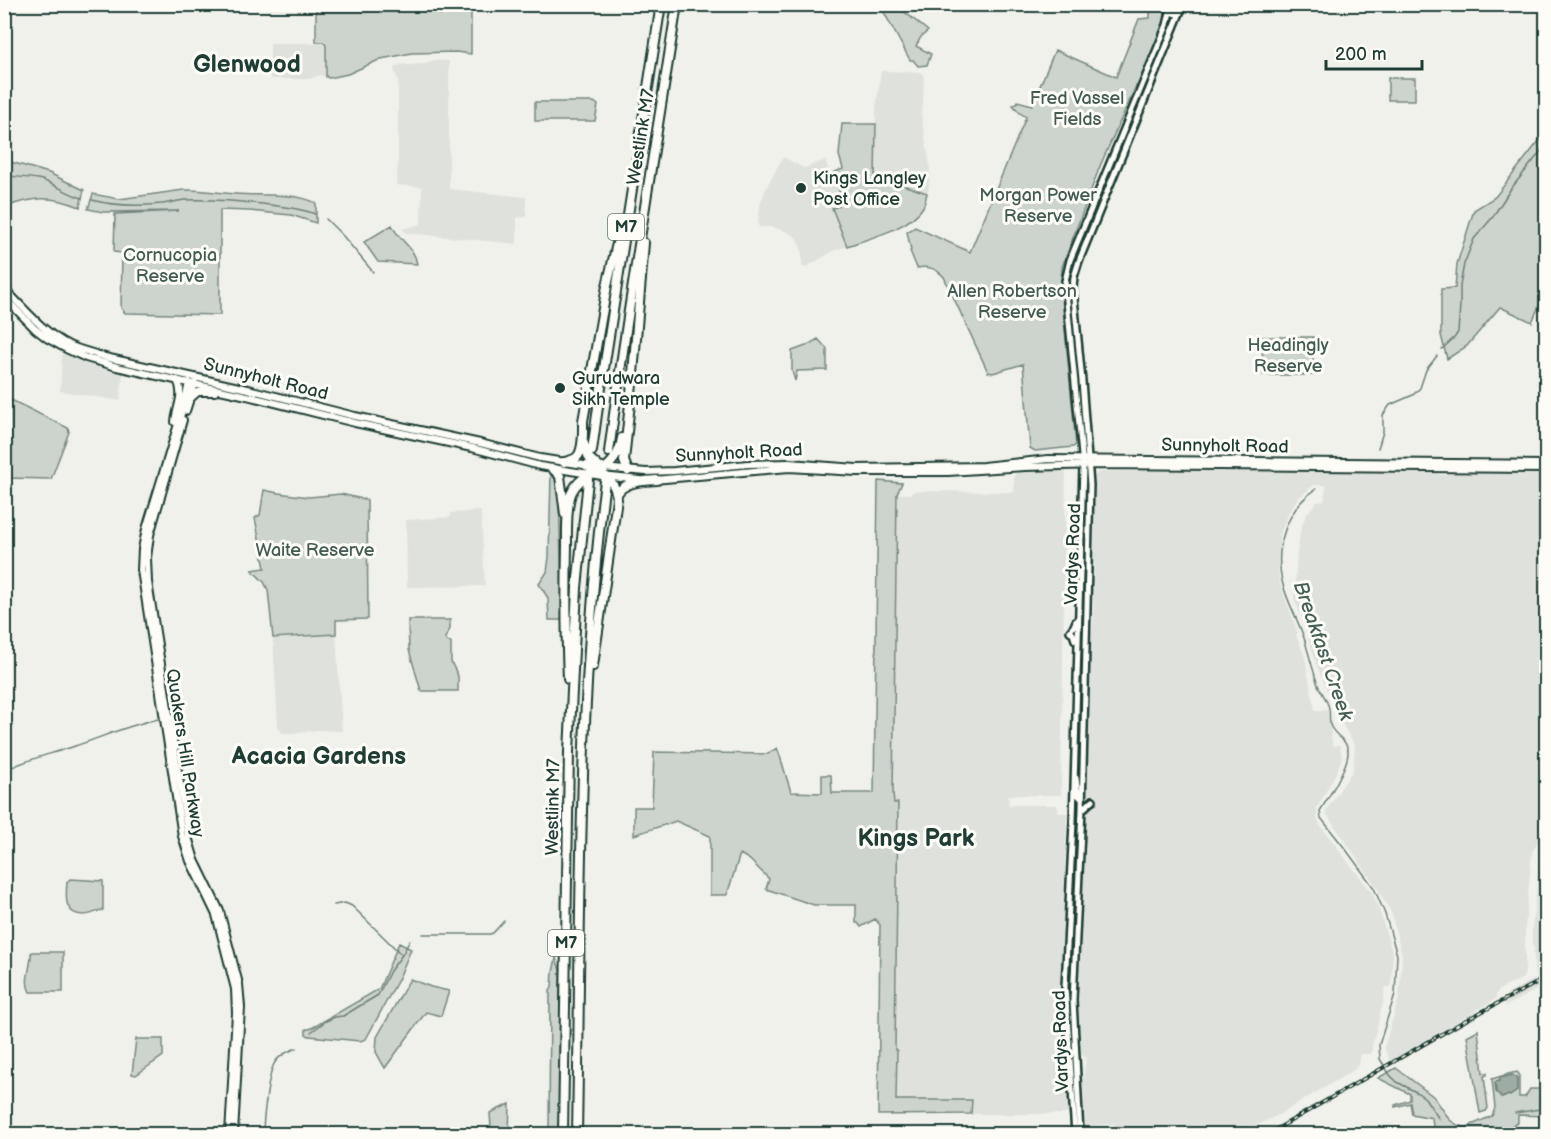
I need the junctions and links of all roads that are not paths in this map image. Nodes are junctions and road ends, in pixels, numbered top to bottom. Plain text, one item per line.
1 (661, 4) edge
2 (677, 4) edge
3 (1169, 4) edge
4 (1183, 5) edge
5 (1170, 12) junction
6 (1180, 13) junction
7 (636, 162) junction
8 (644, 212) junction
9 (4, 288) edge
10 (4, 297) edge
11 (633, 375) junction
12 (193, 376) junction
13 (177, 380) junction
14 (192, 384) junction
15 (227, 392) junction
16 (190, 399) junction
17 (174, 435) junction
18 (582, 440) junction
19 (592, 451) dead end
20 (609, 452) dead end
21 (564, 462) junction
22 (1086, 463) junction
23 (1546, 464) edge
24 (553, 469) junction
25 (1546, 469) edge
26 (628, 471) junction
27 (599, 473) junction
28 (657, 480) junction
29 (617, 494) junction
30 (567, 530) junction
31 (586, 696) junction
32 (569, 752) junction
33 (1074, 760) junction
34 (1082, 800) junction
35 (1093, 800) dead end
36 (1082, 810) junction
37 (1073, 822) junction
38 (229, 1134) edge
39 (234, 1134) edge
40 (563, 1134) edge
41 (577, 1134) edge
42 (1077, 1134) edge

1 - 7 highway, Westlink M7 / M7
2 - 8 highway, Westlink M7 / M7
3 - 5 main road
4 - 6 main road, Vardys Road
5 - 6 main road
5 - 22 main road, Vardys Road
6 - 22 main road, Vardys Road
7 - 18 highway, M7
7 - 19 highway, Westlink M7 / M7
8 - 11 highway
8 - 20 highway, Westlink M7 / M7
9 - 12 main road, Sunnyholt Road
10 - 13 main road, Sunnyholt Road
11 - 26 highway
11 - 27 highway
12 - 14 main road, Quakers Hill Parkway
12 - 21 main road, Sunnyholt Road
13 - 14 main road, Sunnyholt Road
13 - 17 main road
14 - 15 main road, Sunnyholt Road
14 - 16 main road, Quakers Hill Parkway
14 - 17 main road, Quakers Hill Parkway
15 - 16 main road
15 - 24 main road, Sunnyholt Road
16 - 39 main road, Quakers Hill Parkway
17 - 38 main road, Quakers Hill Parkway
18 - 21 highway
18 - 27 highway
21 - 27 main road, Sunnyholt Road
22 - 23 main road, Sunnyholt Road
22 - 25 main road, Sunnyholt Road
22 - 26 main road, Sunnyholt Road
22 - 28 main road, Sunnyholt Road
22 - 33 main road, Vardys Road
22 - 34 main road, Vardys Road
24 - 27 main road, Sunnyholt Road
24 - 30 highway
26 - 27 main road, Sunnyholt Road
27 - 28 main road, Sunnyholt Road
27 - 29 highway
27 - 30 highway
27 - 31 highway, Westlink M7 / M7
27 - 32 highway, Westlink M7 / M7
28 - 29 highway
29 - 31 highway, M7
30 - 32 highway
31 - 41 highway, Westlink M7 / M7
32 - 40 highway, Westlink M7 / M7
33 - 34 main road
33 - 37 main road, Vardys Road
34 - 36 main road, Vardys Road
34 - 37 main road
35 - 36 main road
36 - 42 main road, Vardys Road
37 - 42 main road, Vardys Road

